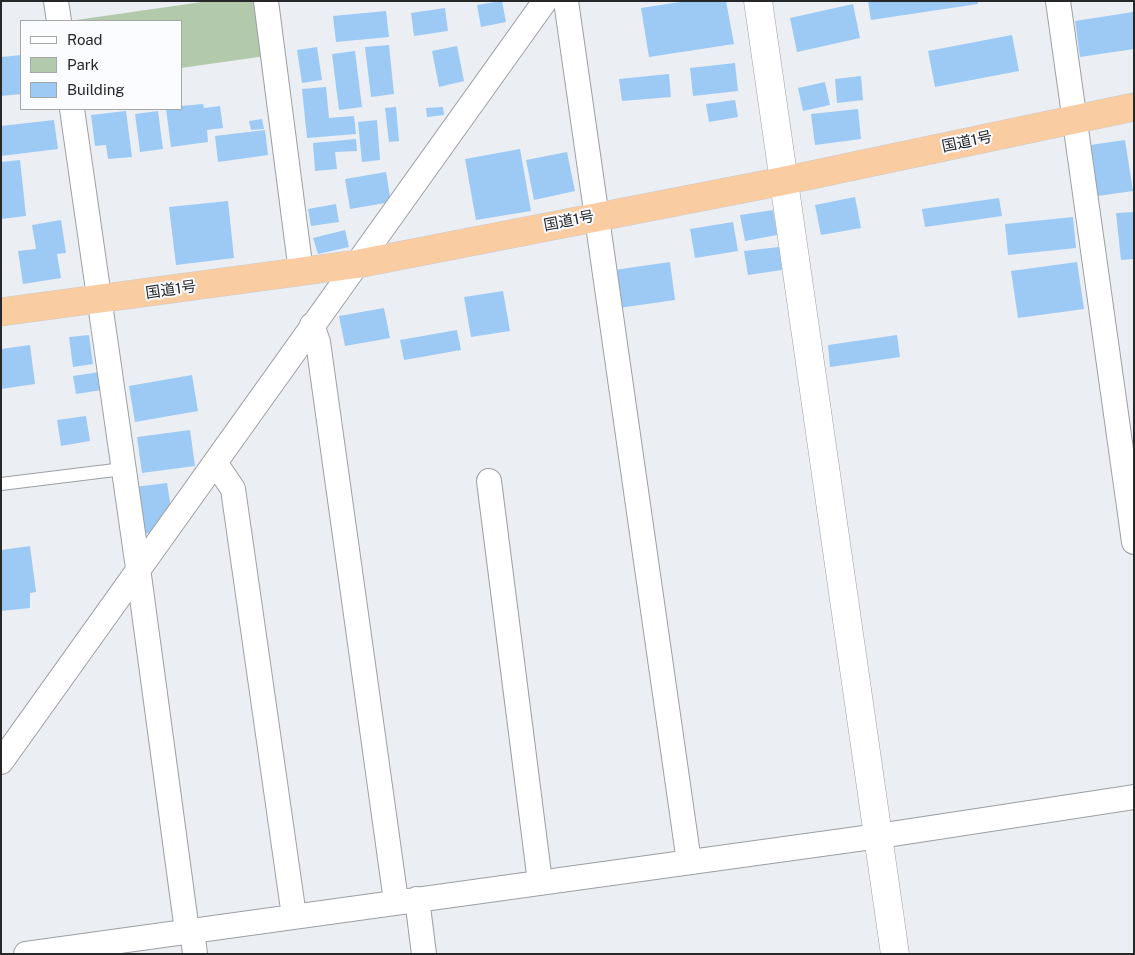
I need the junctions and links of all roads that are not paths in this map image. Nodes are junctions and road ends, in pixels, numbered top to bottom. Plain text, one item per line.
1 (56, 1) edge
2 (266, 1) edge
3 (545, 1) edge
4 (566, 1) edge
5 (758, 1) edge
6 (1058, 1) edge
7 (59, 20) edge
8 (1134, 107) edge
9 (72, 110) edge
10 (1074, 120) junction
11 (783, 181) junction
12 (595, 216) junction
13 (357, 264) junction
14 (301, 272) junction
15 (99, 300) junction
16 (1, 312) edge
17 (312, 325) junction
18 (216, 464) junction
19 (123, 469) junction
20 (489, 481) dead end
21 (1, 484) edge
22 (1134, 542) edge
23 (138, 568) junction
24 (1, 762) edge
25 (1134, 797) edge
26 (879, 836) junction
27 (688, 862) junction
28 (540, 882) junction
29 (406, 900) junction
30 (294, 916) junction
31 (189, 931) junction
32 (26, 954) edge
33 (195, 954) edge
34 (424, 954) edge
35 (895, 954) edge

1 - 7 street
2 - 14 street
3 - 13 street
4 - 12 street
5 - 11 street
6 - 10 street
8 - 10 highway, 国道1号
9 - 15 street
10 - 11 highway, 国道1号
10 - 22 street
11 - 12 highway, 国道1号
11 - 26 street
12 - 13 highway, 国道1号
12 - 27 street
13 - 14 highway, 国道1号
13 - 17 street
14 - 15 highway, 国道1号
15 - 16 highway, 国道1号
15 - 19 street
17 - 18 street
17 - 29 street
18 - 23 street
18 - 30 street
19 - 21 lane
19 - 23 street
20 - 28 street
23 - 24 street
23 - 31 street
25 - 26 street
26 - 27 street
26 - 35 street
27 - 28 street
28 - 29 street
29 - 30 street
29 - 34 street
30 - 31 street
31 - 32 street
31 - 33 street

